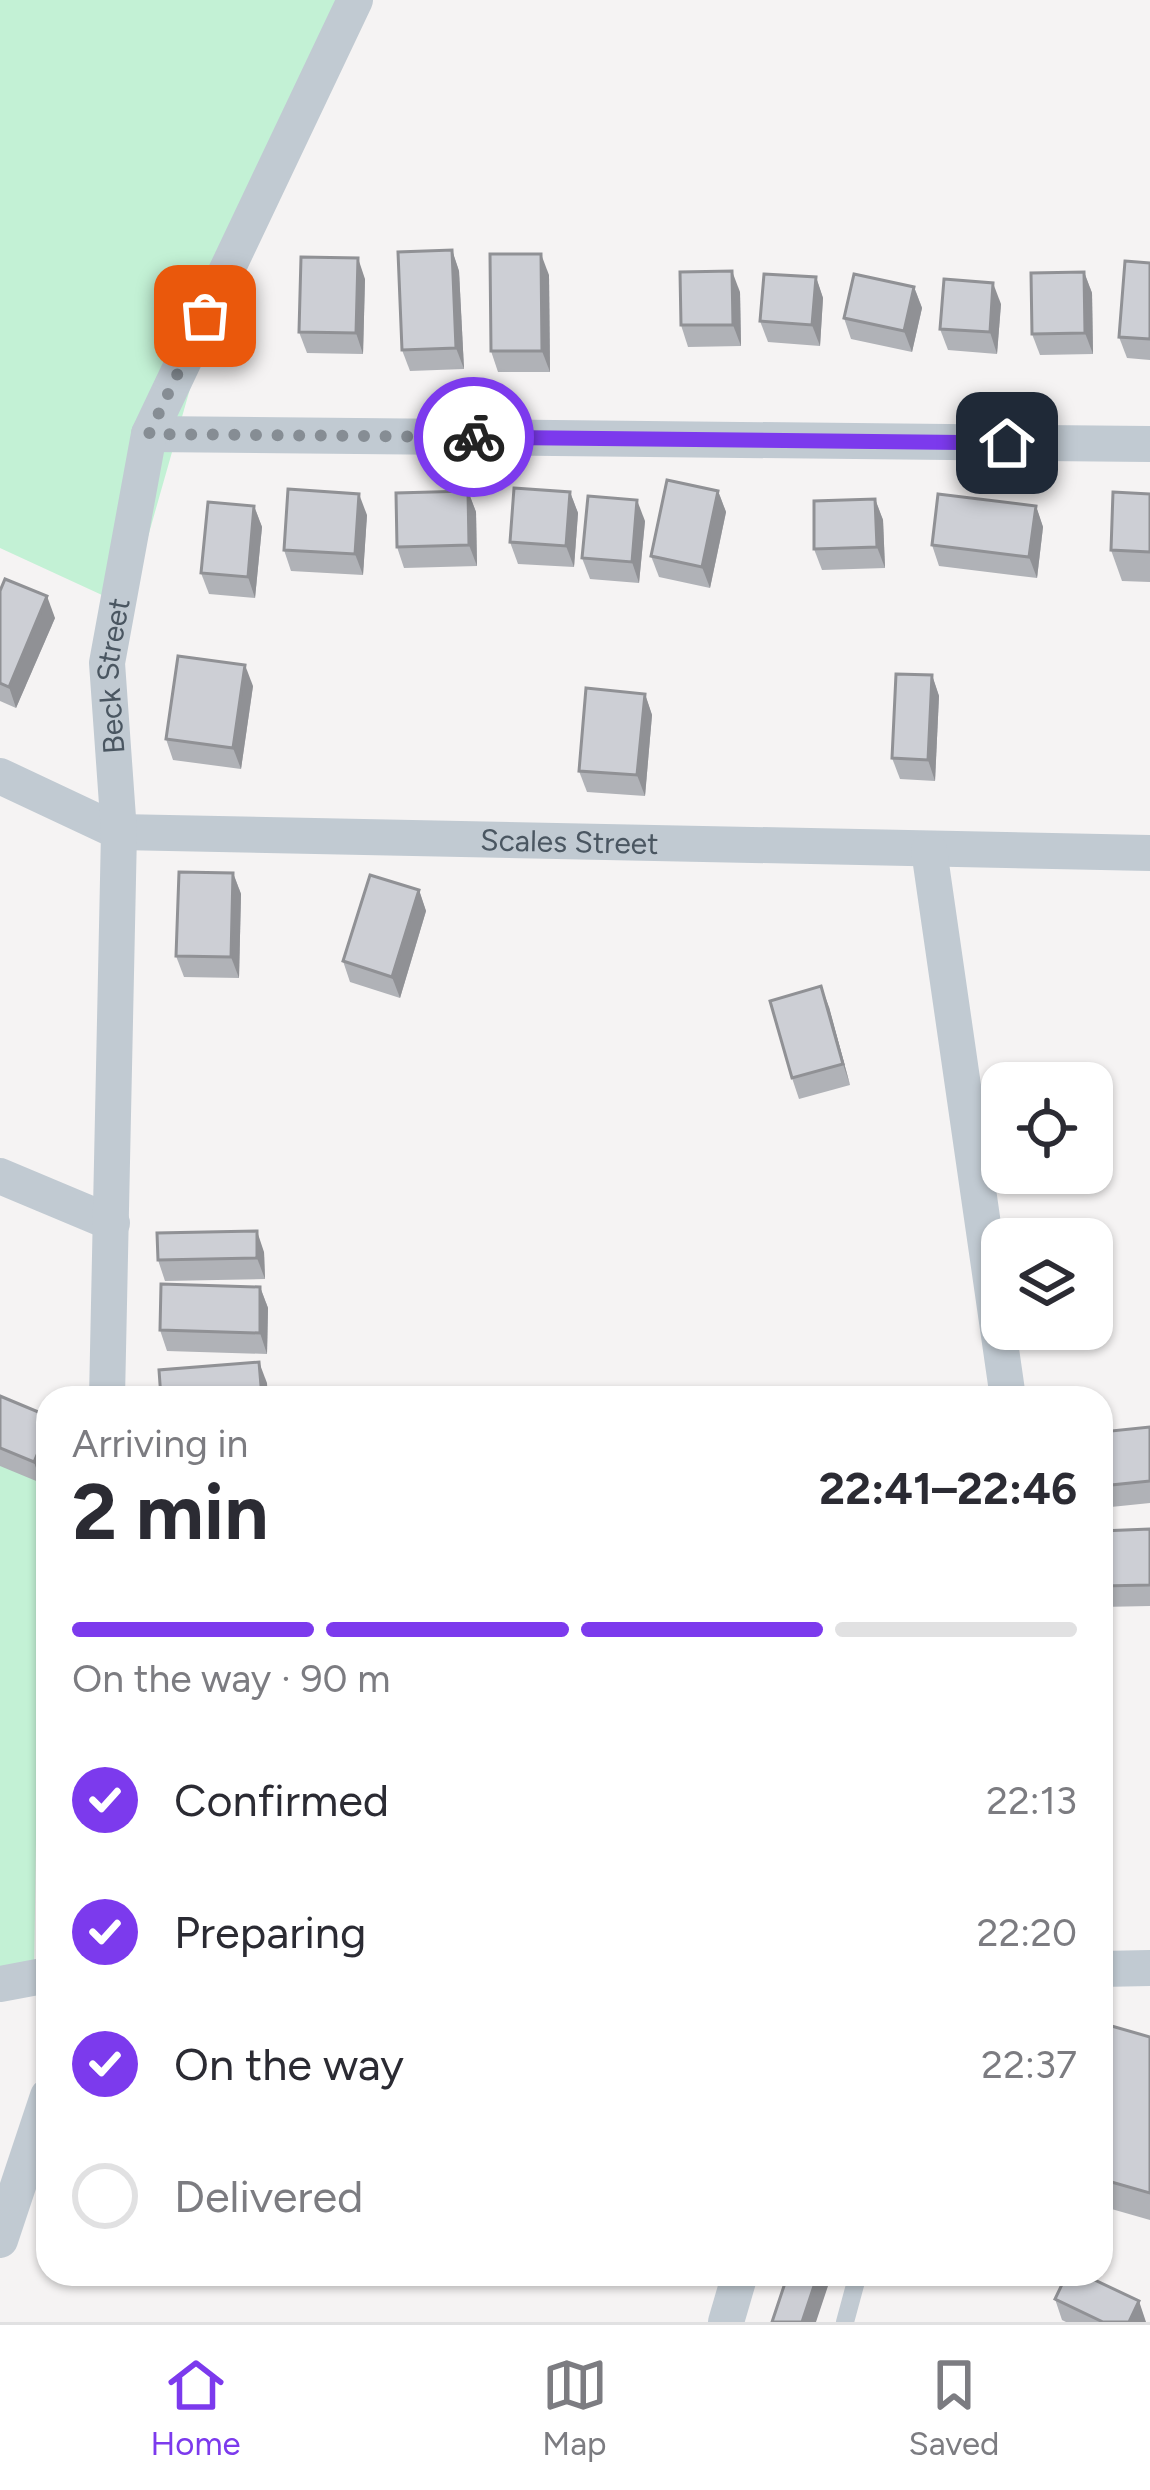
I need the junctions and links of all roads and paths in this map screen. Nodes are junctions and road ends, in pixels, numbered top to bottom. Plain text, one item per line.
1 (355, 0) edge
2 (149, 434) junction
3 (1150, 444) edge
4 (0, 776) edge
5 (119, 832) junction
6 (929, 850) junction
7 (1150, 853) edge
8 (0, 1176) edge
9 (112, 1223) junction
10 (107, 1386) edge
11 (1006, 1386) edge
12 (1150, 1968) edge
13 (1113, 1969) edge
14 (36, 1977) edge
15 (0, 1984) edge
16 (36, 2132) edge
17 (0, 2240) edge
18 (736, 2286) edge
19 (855, 2286) edge
20 (726, 2322) edge
21 (845, 2322) edge

1 - 2 street, Beck Street
2 - 3 street
2 - 5 street, Beck Street
4 - 5 street, Scales Street
5 - 6 street, Scales Street
5 - 9 street, Beck Street
6 - 7 street, Scales Street
6 - 11 street
8 - 9 street
9 - 10 street, Beck Street
12 - 13 street
14 - 15 street
16 - 17 street
18 - 20 street
19 - 21 lane

